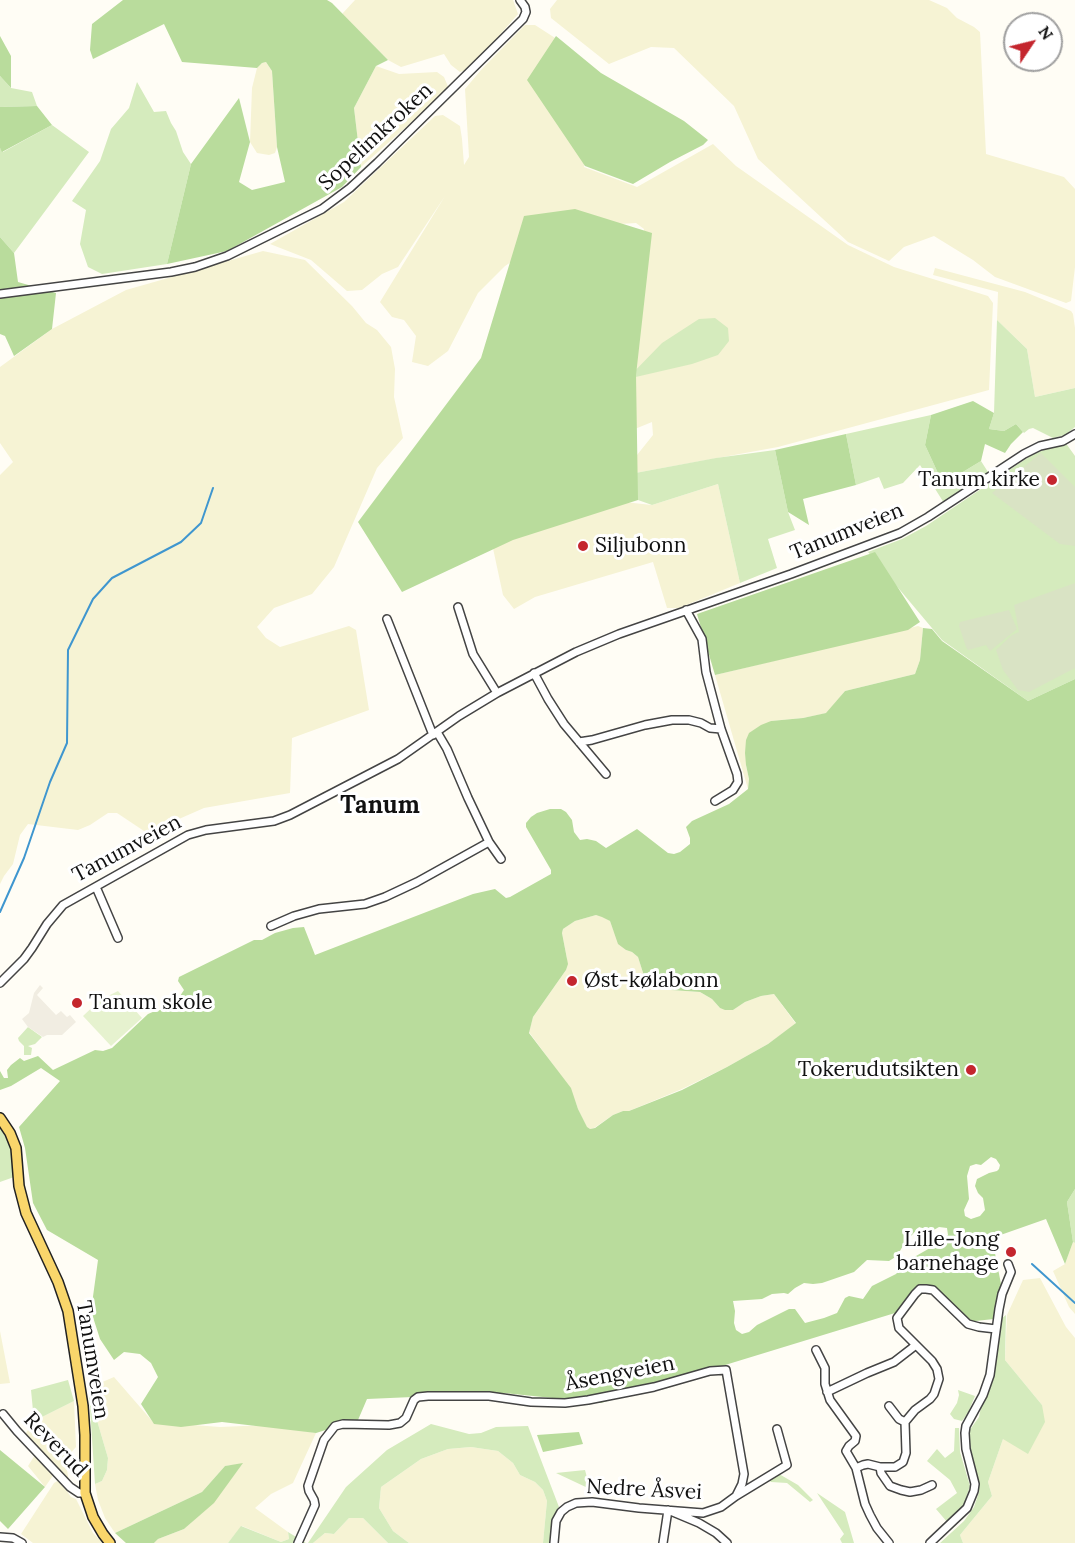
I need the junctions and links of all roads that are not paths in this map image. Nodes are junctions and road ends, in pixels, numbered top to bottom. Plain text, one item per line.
1 (520, 0) edge
2 (0, 294) edge
3 (1075, 434) edge
4 (458, 607) dead end
5 (686, 610) junction
6 (387, 619) dead end
7 (534, 673) junction
8 (497, 693) junction
9 (721, 729) junction
10 (435, 734) junction
11 (579, 742) junction
12 (606, 774) dead end
13 (715, 801) dead end
14 (489, 842) junction
15 (501, 859) dead end
16 (96, 887) junction
17 (272, 926) dead end
18 (118, 938) dead end
19 (0, 983) edge
20 (0, 1118) edge
21 (1008, 1264) dead end
22 (996, 1329) junction
23 (916, 1345) junction
24 (816, 1350) dead end
25 (827, 1392) junction
26 (890, 1406) dead end
27 (3, 1414) dead end
28 (905, 1422) junction
29 (777, 1429) dead end
30 (880, 1467) junction
31 (856, 1468) junction
32 (932, 1485) dead end
33 (85, 1493) junction
34 (736, 1496) junction
35 (668, 1510) junction
36 (0, 1537) edge
37 (11, 1541) edge
38 (22, 1543) edge
39 (110, 1543) edge
40 (298, 1543) edge
41 (554, 1543) edge
42 (663, 1543) edge
43 (728, 1543) edge
44 (889, 1543) edge
45 (930, 1543) edge

1 - 2 street, Sopelimkroken
3 - 5 street, Tanumveien
4 - 8 street
5 - 7 street, Tanumveien
5 - 9 street
6 - 10 street
7 - 8 street, Tanumveien
7 - 11 street
8 - 10 street, Tanumveien
9 - 11 street
9 - 13 street
10 - 14 street
10 - 16 street, Tanumveien
11 - 12 street
14 - 15 street
14 - 17 street
16 - 18 street
16 - 19 street, Tanumveien
20 - 33 main road, Tanumveien
21 - 22 street
22 - 23 street
22 - 45 street
23 - 25 street
23 - 28 street
24 - 25 street
25 - 31 street
26 - 28 street
27 - 33 street, Reverud
28 - 30 street
29 - 34 street, Nedre Åsvei
30 - 31 street
30 - 32 street
31 - 44 street
33 - 39 main road, Tanumveien
34 - 35 street, Nedre Åsvei
34 - 40 street, Åsengveien
35 - 41 street, Nedre Åsvei
35 - 42 street
35 - 43 street
36 - 37 street
37 - 38 street

